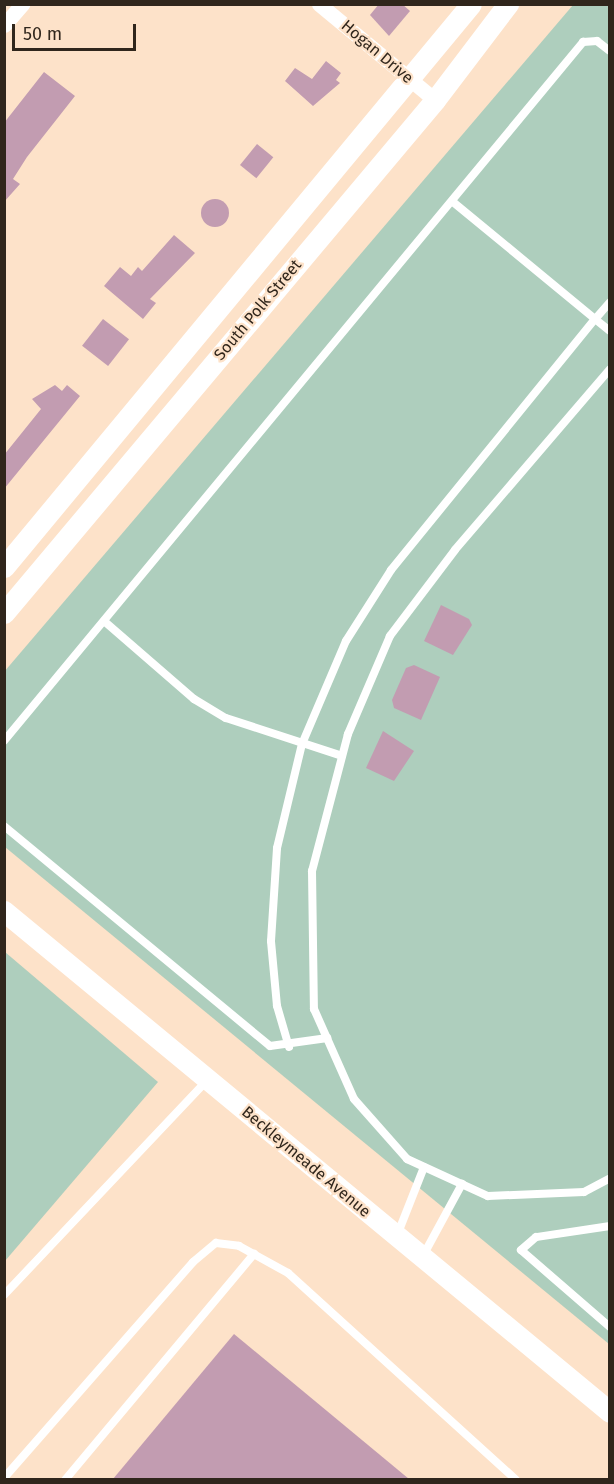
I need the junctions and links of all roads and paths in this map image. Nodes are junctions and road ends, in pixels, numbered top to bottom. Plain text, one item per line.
1 (22, 4) edge
2 (319, 4) edge
3 (471, 4) edge
4 (508, 4) edge
5 (4, 25) edge
6 (609, 51) edge
7 (411, 81) junction
8 (435, 100) junction
9 (452, 201) junction
10 (609, 302) edge
11 (595, 319) junction
12 (609, 332) edge
13 (609, 369) edge
14 (141, 404) junction
15 (164, 422) junction
16 (4, 567) edge
17 (4, 613) edge
18 (104, 621) junction
19 (4, 741) edge
20 (302, 744) junction
21 (342, 756) junction
22 (4, 826) edge
23 (4, 911) edge
24 (327, 1038) junction
25 (289, 1047) junction
26 (208, 1079) junction
27 (424, 1167) junction
28 (609, 1178) edge
29 (462, 1184) junction
30 (609, 1226) edge
31 (396, 1237) junction
32 (254, 1254) junction
33 (422, 1258) junction
34 (4, 1294) edge
35 (609, 1328) edge
36 (607, 1406) edge
37 (4, 1478) edge
38 (65, 1479) edge
39 (516, 1479) edge

1 - 5 street
2 - 7 street, Hogan Drive
3 - 7 main road, South Polk Street
4 - 8 main road, South Polk Street
6 - 9 lane
7 - 8 street, Hogan Drive
7 - 14 main road, South Polk Street
8 - 15 main road, South Polk Street
9 - 11 lane
9 - 18 lane
10 - 11 lane
11 - 12 lane
11 - 20 lane
13 - 21 lane
14 - 15 main road
14 - 16 main road, South Polk Street
15 - 17 main road, South Polk Street
18 - 19 lane
18 - 20 lane
20 - 21 lane
20 - 25 lane
21 - 24 lane
22 - 25 lane
23 - 26 main road, Beckleymeade Avenue
24 - 25 lane
24 - 27 lane
26 - 31 main road, Beckleymeade Avenue
26 - 34 lane
27 - 29 lane
27 - 31 lane
28 - 29 lane
29 - 33 lane
30 - 35 lane
31 - 33 main road, Beckleymeade Avenue
32 - 37 lane
32 - 38 lane
32 - 39 lane
33 - 36 main road, Beckleymeade Avenue

